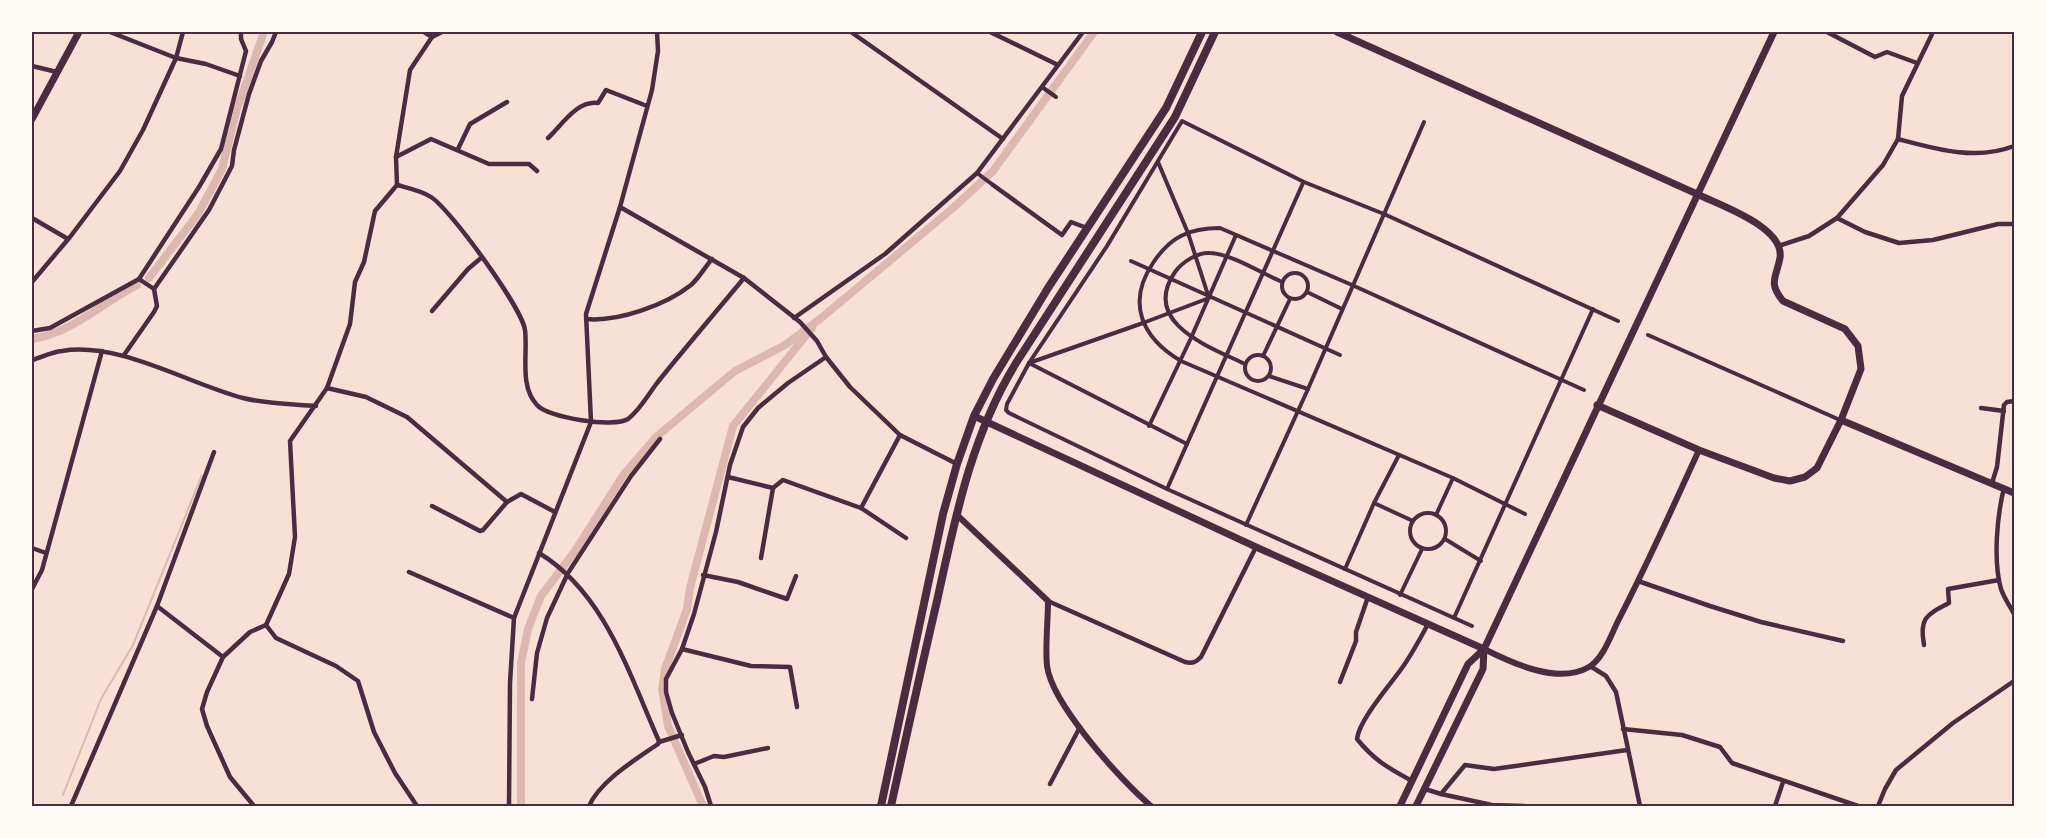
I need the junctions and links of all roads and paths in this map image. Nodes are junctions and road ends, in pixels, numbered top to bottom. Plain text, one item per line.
1 (79, 32) edge
2 (110, 32) edge
3 (183, 32) edge
4 (241, 32) edge
5 (276, 32) edge
6 (424, 32) edge
7 (441, 32) edge
8 (657, 32) edge
9 (851, 32) edge
10 (990, 32) edge
11 (1083, 32) edge
12 (1202, 32) edge
13 (1215, 32) edge
14 (1337, 32) edge
15 (1774, 32) edge
16 (1827, 32) edge
17 (1933, 32) edge
18 (432, 37) junction
19 (176, 58) junction
20 (1917, 63) junction
21 (1058, 65) junction
22 (32, 66) edge
23 (57, 72) junction
24 (240, 76) junction
25 (1041, 86) junction
26 (1056, 97) dead end
27 (507, 102) dead end
28 (647, 106) junction
29 (32, 118) edge
30 (1424, 122) dead end
31 (548, 138) dead end
32 (1003, 139) junction
33 (1898, 139) junction
34 (2014, 146) edge
35 (458, 150) junction
36 (396, 157) junction
37 (1158, 162) junction
38 (537, 171) dead end
39 (977, 173) junction
40 (1304, 183) junction
41 (397, 185) junction
42 (993, 185) joint
43 (1697, 194) junction
44 (620, 207) junction
45 (1384, 214) junction
46 (32, 218) edge
47 (1837, 218) junction
48 (2014, 224) edge
49 (1087, 228) junction
50 (1188, 233) junction
51 (1236, 235) junction
52 (68, 239) junction
53 (1779, 246) junction
54 (1272, 252) junction
55 (1195, 257) junction
56 (1227, 257) junction
57 (481, 258) junction
58 (712, 259) junction
59 (1131, 261) dead end
60 (1148, 270) junction
61 (1262, 274) junction
62 (744, 278) junction
63 (139, 279) junction
64 (1171, 279) junction
65 (32, 282) edge
66 (1282, 282) junction
67 (1352, 285) junction
68 (154, 289) junction
69 (1307, 292) junction
70 (1209, 298) junction
71 (1290, 299) junction
72 (1342, 309) junction
73 (1593, 309) junction
74 (432, 312) dead end
75 (1170, 313) junction
76 (1244, 314) junction
77 (794, 318) junction
78 (586, 319) junction
79 (1618, 321) dead end
80 (1143, 323) junction
81 (1277, 326) junction
82 (32, 331) edge
83 (1648, 335) dead end
84 (1191, 338) junction
85 (1326, 349) junction
86 (102, 351) junction
87 (1227, 355) junction
88 (1340, 355) dead end
89 (124, 356) junction
90 (1263, 356) junction
91 (826, 357) junction
92 (32, 360) edge
93 (1180, 361) junction
94 (1029, 363) junction
95 (1245, 364) junction
96 (1218, 376) junction
97 (1269, 376) junction
98 (1560, 380) junction
99 (327, 388) junction
100 (1308, 389) junction
101 (1584, 390) dead end
102 (2014, 401) edge
103 (1598, 405) junction
104 (316, 406) junction
105 (1981, 408) dead end
106 (1298, 411) junction
107 (2004, 411) junction
108 (974, 416) junction
109 (1841, 420) junction
110 (986, 421) junction
111 (591, 422) junction
112 (1149, 426) junction
113 (900, 435) junction
114 (660, 440) dead end
115 (1187, 444) junction
116 (1699, 450) junction
117 (214, 452) dead end
118 (1399, 455) junction
119 (957, 464) junction
120 (728, 477) junction
121 (1453, 478) junction
122 (1992, 483) junction
123 (773, 488) junction
124 (2004, 488) junction
125 (1167, 489) junction
126 (2014, 493) edge
127 (507, 502) junction
128 (1374, 503) junction
129 (1505, 505) junction
130 (432, 506) dead end
131 (861, 508) junction
132 (555, 512) junction
133 (956, 514) junction
134 (1525, 514) dead end
135 (1436, 515) junction
136 (1413, 521) junction
137 (1246, 525) junction
138 (906, 538) dead end
139 (1445, 539) junction
140 (1256, 547) junction
141 (32, 548) edge
142 (1422, 549) junction
143 (46, 553) junction
144 (539, 553) junction
145 (761, 558) dead end
146 (1481, 561) junction
147 (1345, 569) junction
148 (409, 572) dead end
149 (568, 573) junction
150 (703, 575) junction
151 (796, 576) dead end
152 (2000, 580) junction
153 (1638, 581) junction
154 (32, 589) edge
155 (1400, 595) junction
156 (1368, 597) junction
157 (1048, 601) junction
158 (157, 606) junction
159 (2014, 615) edge
160 (514, 618) junction
161 (1454, 618) junction
162 (1428, 624) junction
163 (266, 625) junction
164 (1472, 626) dead end
165 (1843, 641) dead end
166 (1924, 645) dead end
167 (1484, 649) junction
168 (682, 650) junction
169 (223, 657) junction
170 (1590, 666) junction
171 (2014, 681) edge
172 (1340, 682) dead end
173 (532, 699) dead end
174 (797, 707) dead end
175 (1080, 727) junction
176 (1623, 729) junction
177 (680, 736) junction
178 (662, 741) junction
179 (768, 748) dead end
180 (1628, 750) junction
181 (694, 764) junction
182 (1412, 781) junction
183 (1783, 782) junction
184 (1050, 784) dead end
185 (1425, 789) junction
186 (1441, 794) junction
187 (417, 806) edge
188 (70, 807) edge
189 (254, 807) edge
190 (509, 807) edge
191 (589, 807) edge
192 (711, 807) edge
193 (881, 807) edge
194 (891, 807) edge
195 (1151, 807) edge
196 (1400, 807) edge
197 (1416, 807) edge
198 (1524, 807) edge
199 (1640, 807) edge
200 (1775, 807) edge
201 (1858, 807) edge
202 (1878, 807) edge

1 - 23 main road
2 - 19 street
3 - 19 street
4 - 24 street
5 - 68 street
6 - 18 street
7 - 18 street
8 - 28 street
9 - 32 street
10 - 21 street
11 - 21 street
12 - 49 main road
13 - 110 main road
14 - 43 main road
15 - 43 main road
16 - 20 street
17 - 20 street
18 - 36 street
19 - 24 street
19 - 52 street
20 - 33 street
21 - 25 street
22 - 23 street
23 - 29 main road
24 - 63 street
25 - 26 street
25 - 32 street
27 - 35 street
28 - 31 street
28 - 44 street
30 - 45 street
32 - 39 street
33 - 34 street
33 - 47 street
35 - 36 street
35 - 38 street
36 - 41 street
37 - 40 street
37 - 50 street
37 - 94 street
39 - 42 street
39 - 77 street
40 - 45 street
40 - 54 street
41 - 57 street
41 - 99 street
42 - 49 street
43 - 53 main road
43 - 103 main road
44 - 58 street
44 - 78 street
45 - 67 street
45 - 73 street
46 - 52 street
47 - 48 street
47 - 53 street
49 - 108 main road
50 - 51 street
50 - 55 street
50 - 60 street
51 - 54 street
51 - 56 street
52 - 65 street
53 - 109 main road
54 - 61 street
54 - 67 street
55 - 56 street
55 - 64 street
55 - 70 street
56 - 61 street
56 - 70 street
57 - 74 street
57 - 111 street
58 - 62 street
58 - 78 street
59 - 60 street
60 - 64 street
60 - 80 street
61 - 66 street
61 - 76 street
62 - 77 street
62 - 111 street
63 - 68 street
63 - 82 street
64 - 70 street
64 - 75 street
66 - 69 street
66 - 71 street
67 - 72 street
67 - 98 street
68 - 89 street
69 - 71 street
69 - 72 street
70 - 75 street
70 - 76 street
70 - 84 street
71 - 81 street
72 - 85 street
73 - 79 street
73 - 98 street
75 - 80 street
75 - 84 street
76 - 81 street
76 - 87 street
77 - 91 street
78 - 111 street
80 - 93 street
80 - 94 street
81 - 85 street
81 - 90 street
83 - 109 street
84 - 87 street
84 - 93 street
85 - 88 street
85 - 100 street
86 - 89 street
86 - 92 street
86 - 143 street
87 - 95 street
87 - 96 street
89 - 104 street
90 - 95 street
90 - 97 street
91 - 113 street
91 - 120 street
93 - 96 street
93 - 112 street
94 - 112 street
94 - 125 street
95 - 97 street
96 - 106 street
96 - 115 street
97 - 100 street
98 - 101 street
98 - 129 street
99 - 104 street
99 - 127 street
100 - 106 street
102 - 107 street
103 - 116 main road
103 - 167 main road
104 - 163 street
105 - 107 street
106 - 118 street
106 - 137 street
107 - 122 street
108 - 110 main road
108 - 119 main road
109 - 116 main road
109 - 122 main road
110 - 133 main road
110 - 140 main road
111 - 132 street
112 - 115 street
113 - 119 street
113 - 131 street
114 - 149 street
115 - 125 street
116 - 153 street
117 - 158 street
118 - 121 street
118 - 128 street
119 - 193 main road
120 - 123 street
120 - 150 street
121 - 129 street
121 - 135 street
122 - 124 main road
123 - 131 street
123 - 145 street
124 - 126 main road
124 - 152 street
125 - 137 street
127 - 130 street
127 - 132 street
128 - 136 street
128 - 147 street
129 - 134 street
129 - 146 street
131 - 138 street
132 - 144 street
133 - 157 street
133 - 194 main road
135 - 136 street
135 - 139 street
136 - 142 street
137 - 147 street
139 - 142 street
139 - 146 street
140 - 156 main road
140 - 157 street
141 - 143 street
142 - 155 street
143 - 154 street
144 - 149 street
144 - 160 street
146 - 161 street
147 - 155 street
148 - 160 street
149 - 173 street
149 - 178 street
150 - 151 street
150 - 168 street
152 - 159 street
152 - 166 street
153 - 165 street
153 - 170 street
155 - 161 street
156 - 162 main road
156 - 172 street
157 - 175 street
158 - 169 street
158 - 188 street
160 - 190 street
161 - 164 street
162 - 167 main road
162 - 182 street
163 - 169 street
163 - 187 street
167 - 170 street
167 - 182 main road
167 - 185 main road
168 - 174 street
168 - 177 street
169 - 189 street
170 - 176 street
171 - 202 street
175 - 184 street
175 - 195 street
176 - 180 street
176 - 183 street
177 - 178 street
177 - 181 street
178 - 191 street
179 - 181 street
180 - 186 street
180 - 199 street
181 - 192 street
182 - 196 main road
183 - 200 street
183 - 201 street
185 - 186 street
185 - 197 main road
186 - 198 street

